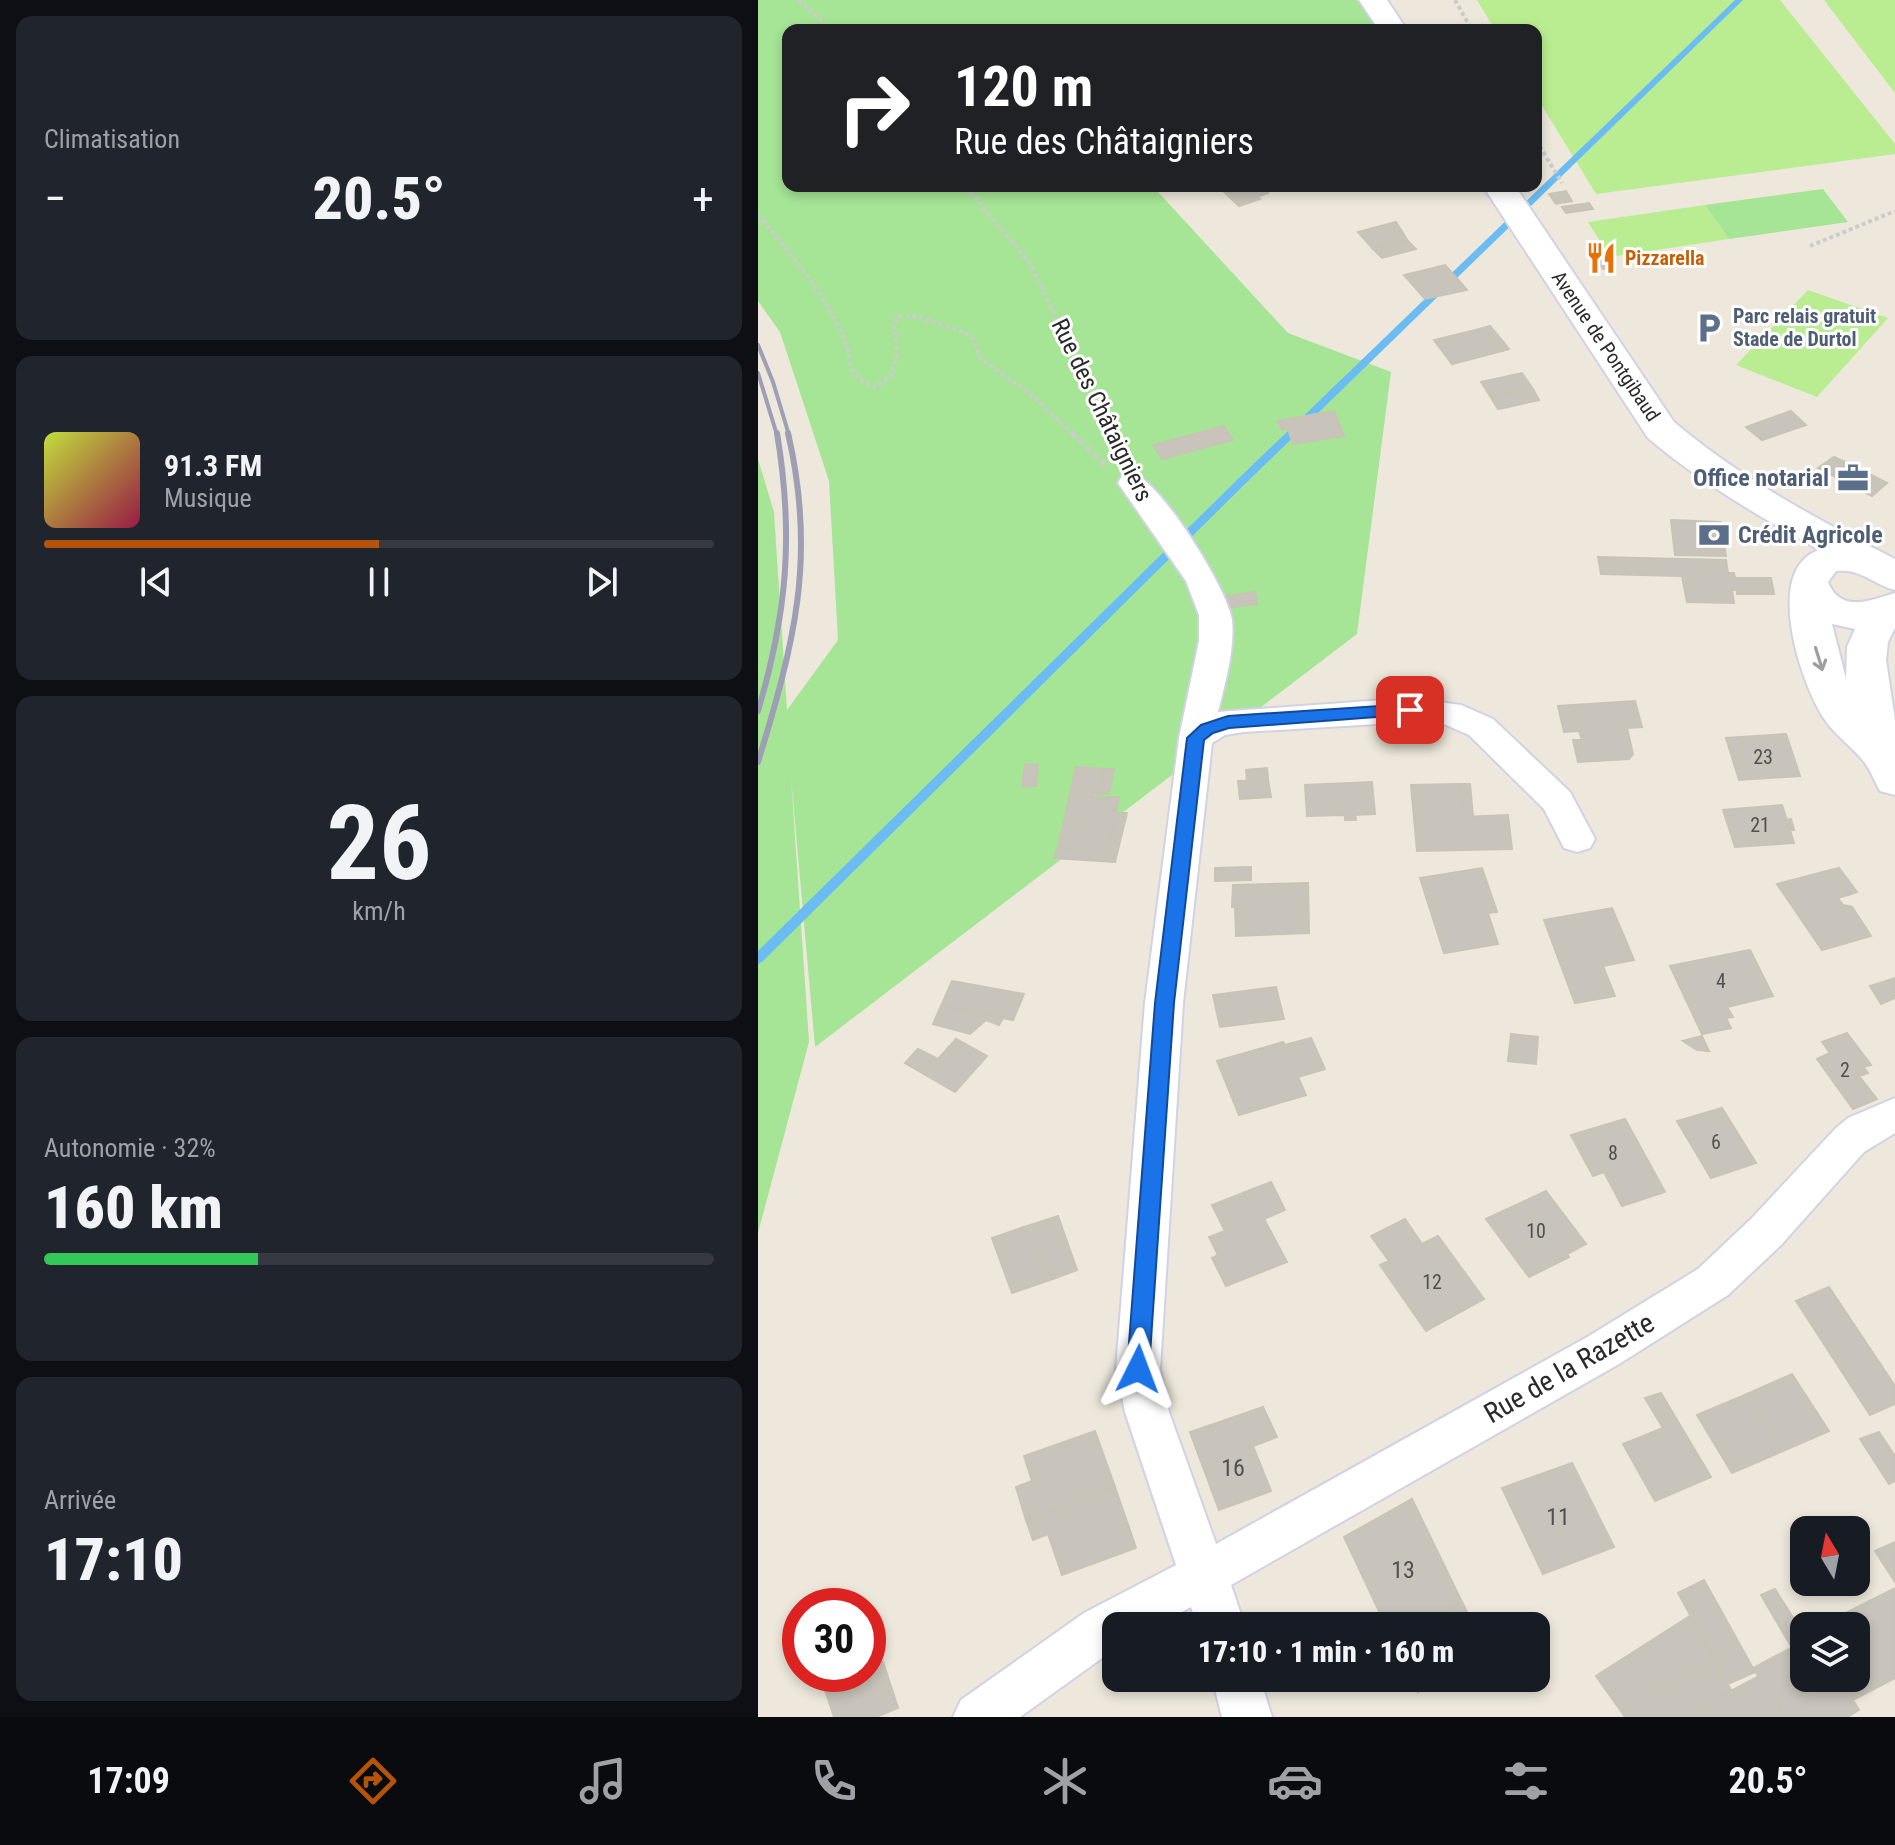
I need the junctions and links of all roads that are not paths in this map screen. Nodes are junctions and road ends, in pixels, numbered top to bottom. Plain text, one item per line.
1 (1373, 0) edge
2 (1389, 24) edge
3 (1503, 192) edge
4 (1133, 483) road end
5 (1775, 512) junction
6 (1811, 576) junction
7 (1886, 582) edge
8 (1196, 738) junction
9 (1889, 768) edge
10 (1577, 839) dead end
11 (1895, 1114) edge
12 (1205, 1574) junction
13 (1217, 1612) edge
14 (1240, 1692) edge
15 (978, 1717) edge
16 (1247, 1717) edge

1 - 2 main road
3 - 5 main road, Avenue de Pontgibaud
4 - 8 street, Rue des Châtaigniers
5 - 6 main road, Avenue de Pontgibaud
5 - 7 main road, Avenue de Pontgibaud
6 - 7 main road
6 - 7 main road
6 -> 9 main road
7 - 9 main road
8 - 10 street
8 - 12 street, Rue des Châtaigniers
11 - 12 street, Rue de la Razette
12 - 13 street, Rue des Châtaigniers
12 - 15 street, Rue de la Razette
14 - 16 street

